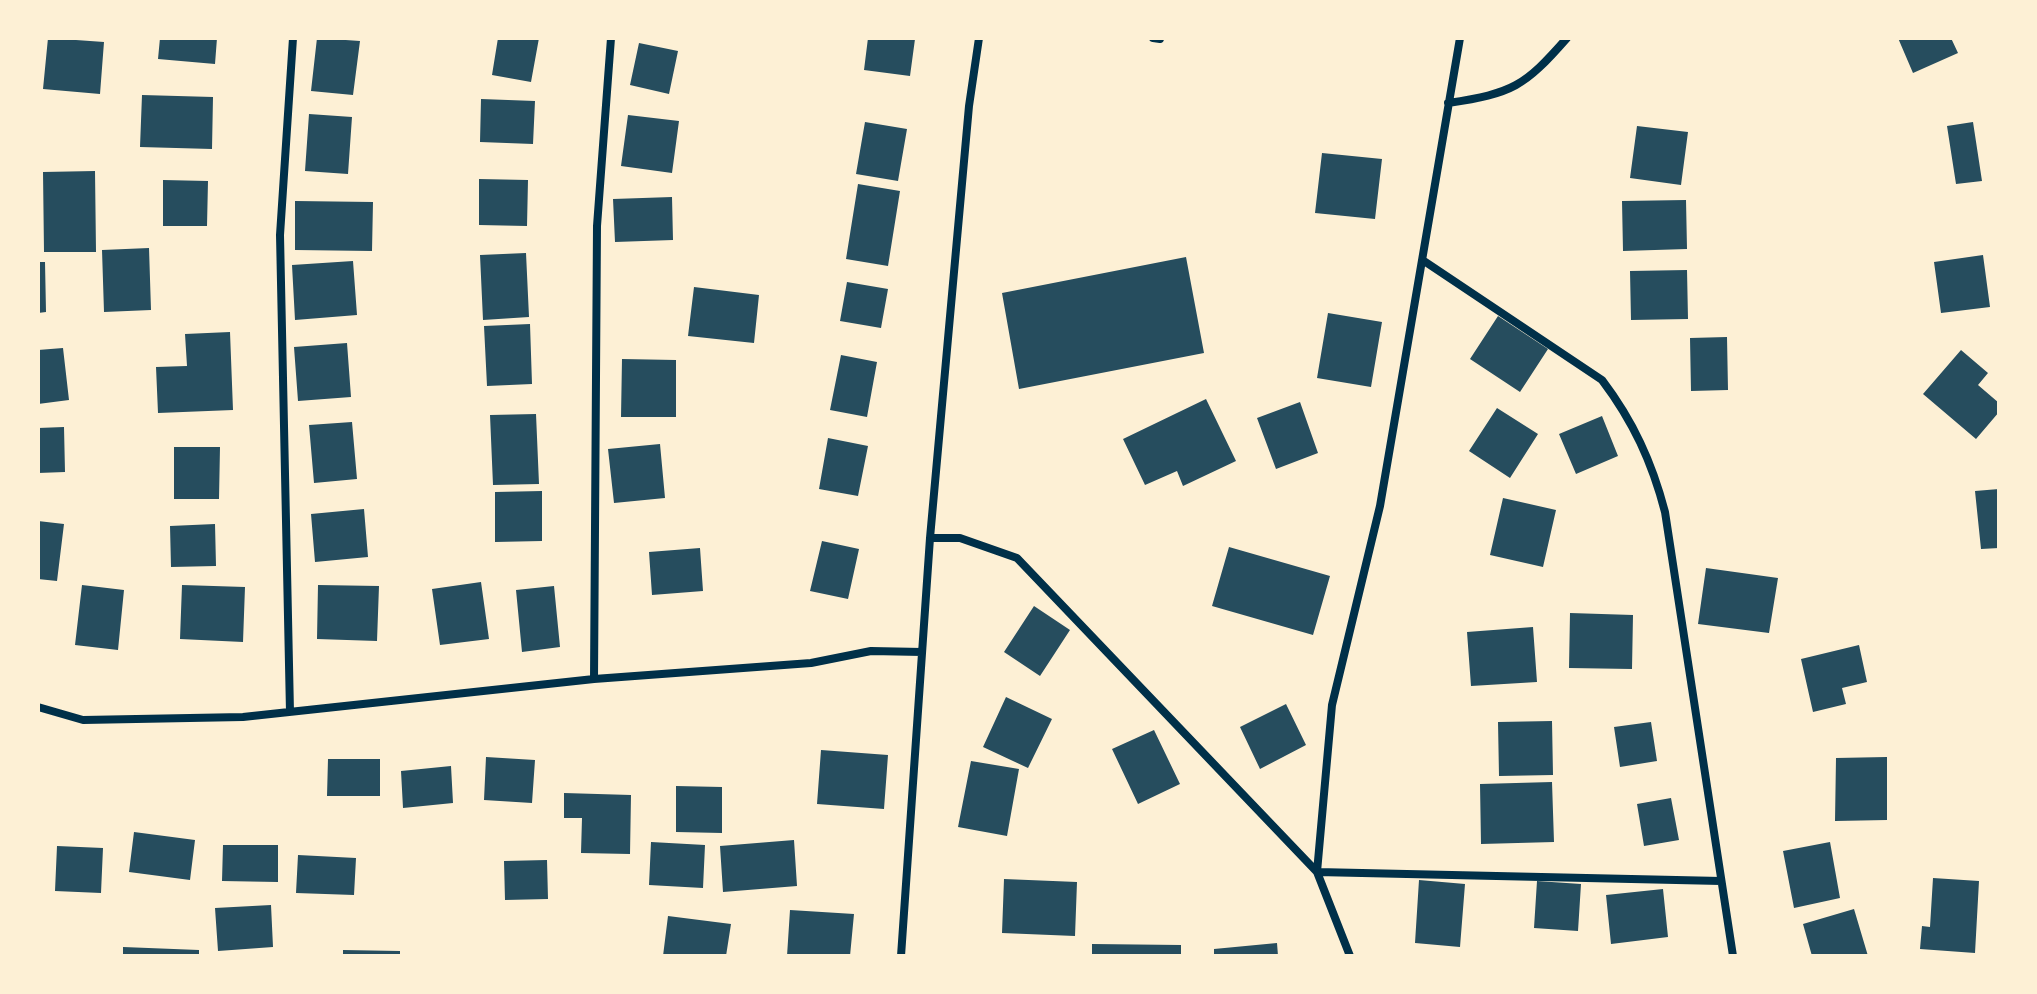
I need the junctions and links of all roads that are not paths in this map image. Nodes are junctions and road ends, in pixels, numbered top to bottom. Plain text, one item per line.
1 (293, 38) edge
2 (611, 38) edge
3 (979, 38) edge
4 (1153, 38) edge
5 (1460, 38) edge
6 (1567, 38) edge
7 (1160, 39) edge
8 (1448, 103) junction
9 (1424, 261) junction
10 (930, 538) junction
11 (922, 652) junction
12 (594, 679) junction
13 (38, 707) edge
14 (290, 712) junction
15 (1317, 872) junction
16 (1721, 881) junction
17 (901, 956) edge
18 (1350, 956) edge
19 (1733, 956) edge

1 - 14 street
2 - 12 street
3 - 10 street
4 - 7 street
5 - 8 street
6 - 8 street
8 - 9 street
9 - 15 street
9 - 16 street
10 - 11 street
10 - 15 street
11 - 12 street
11 - 17 street
12 - 14 street
13 - 14 street
15 - 16 street
15 - 18 street
16 - 19 street

